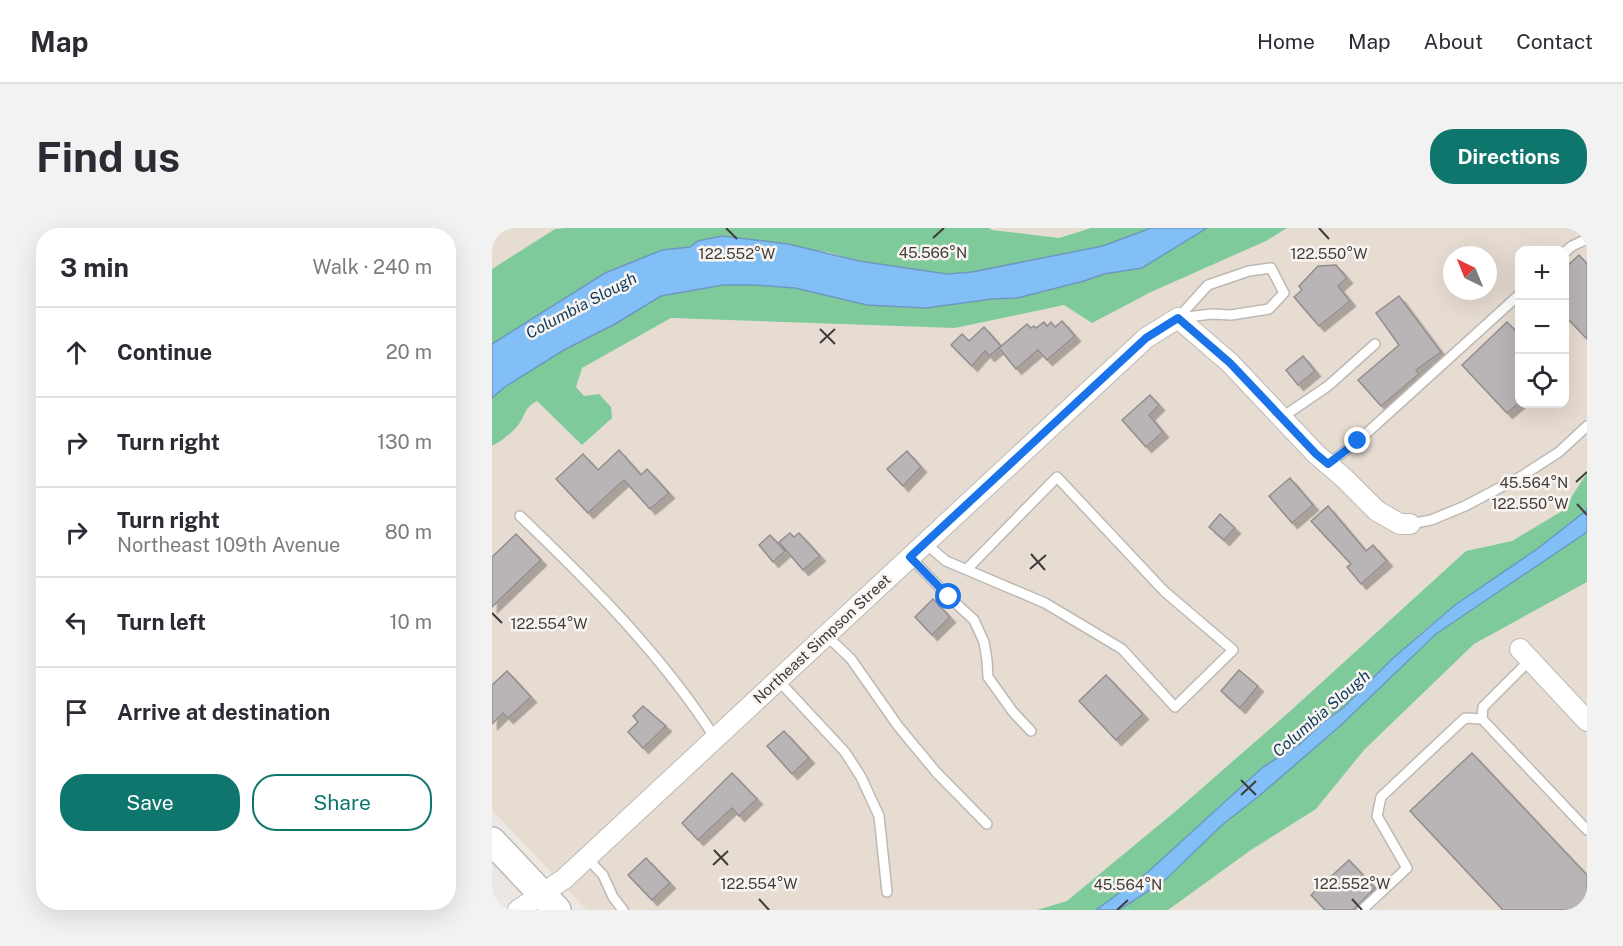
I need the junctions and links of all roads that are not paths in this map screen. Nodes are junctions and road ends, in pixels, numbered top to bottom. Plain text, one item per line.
1 (1587, 239) edge
2 (1569, 249) edge
3 (1515, 299) edge
4 (1178, 318) junction
5 (1376, 344) dead end
6 (1281, 418) junction
7 (1587, 426) edge
8 (1328, 464) junction
9 (520, 516) dead end
10 (1410, 524) joint
11 (925, 543) junction
12 (910, 557) junction
13 (967, 569) junction
14 (826, 635) junction
15 (1525, 655) joint
16 (778, 680) junction
17 (1482, 719) junction
18 (1587, 720) edge
19 (1031, 731) dead end
20 (715, 738) junction
21 (987, 824) dead end
22 (1587, 830) edge
23 (492, 841) edge
24 (587, 858) junction
25 (886, 892) dead end
26 (550, 902) edge
27 (518, 910) edge
28 (623, 910) edge
29 (1362, 910) edge

1 - 2 lane
3 - 8 lane
4 - 4 lane
4 - 6 street
4 - 11 street, Northeast Simpson Street
5 - 6 lane
6 - 8 street
7 - 10 lane
8 - 10 street
9 - 20 lane
11 - 12 street, Northeast Simpson Street
11 - 13 lane
12 - 14 street, Northeast Simpson Street
12 - 19 lane
13 - 13 lane
14 - 16 street, Northeast Simpson Street
14 - 21 lane
15 - 17 lane
15 - 18 street
16 - 20 street, Northeast Simpson Street
16 - 25 lane
17 - 22 lane
17 - 29 lane
20 - 24 street, Northeast Simpson Street
23 - 26 street
24 - 26 street, Northeast Simpson Street
24 - 28 lane
26 - 27 street, Northeast Simpson Street

